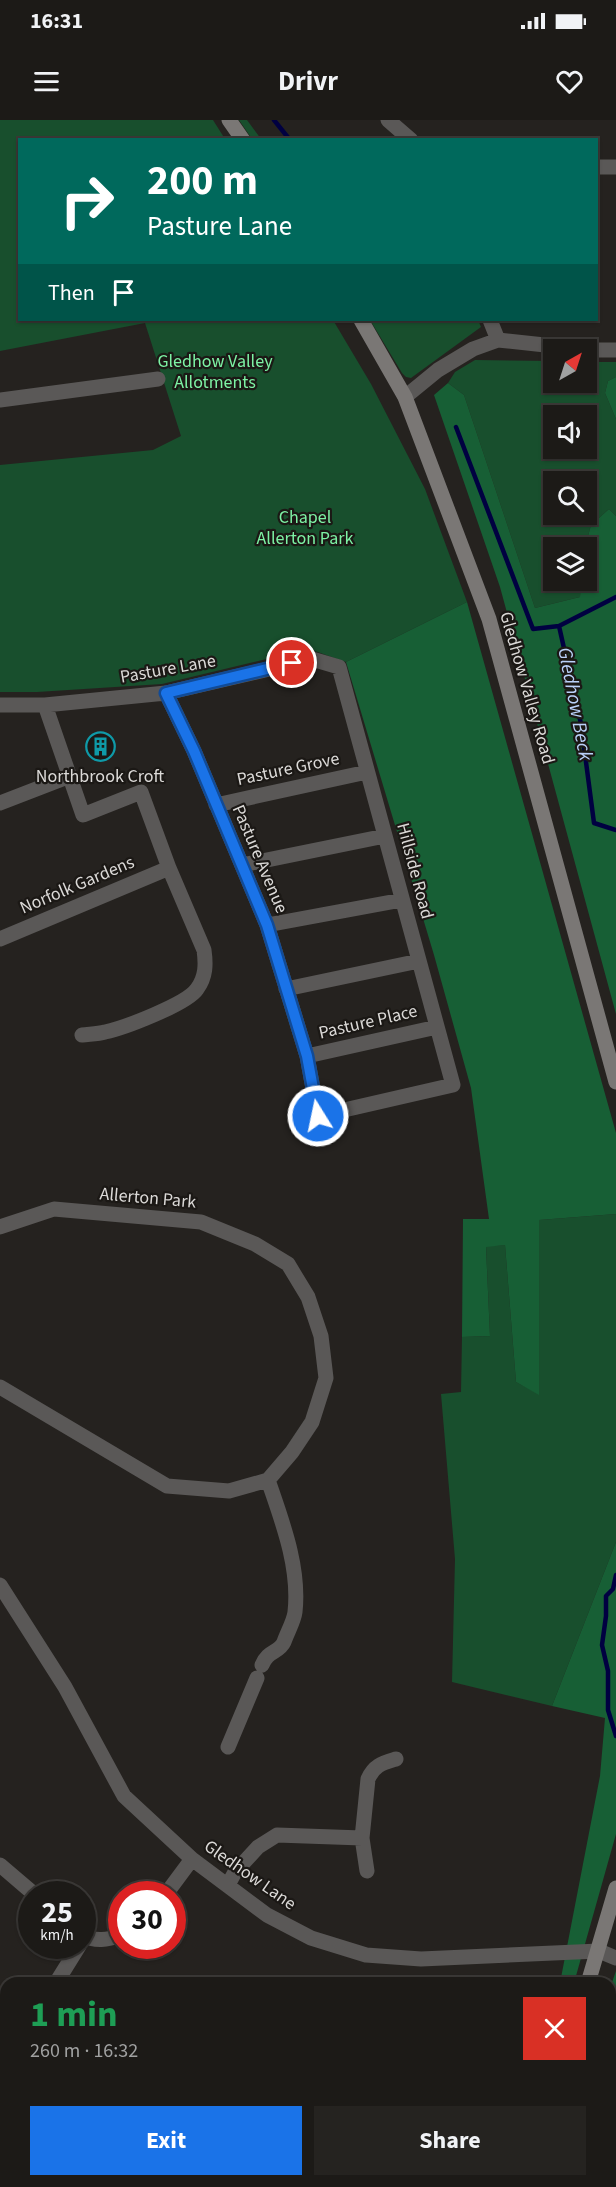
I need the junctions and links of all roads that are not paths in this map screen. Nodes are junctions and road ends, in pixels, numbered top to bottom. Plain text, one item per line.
1 (229, 120) edge
2 (388, 120) edge
3 (242, 138) edge
4 (409, 138) edge
5 (598, 167) edge
6 (616, 167) edge
7 (362, 321) edge
8 (490, 321) edge
9 (498, 340) junction
10 (616, 350) edge
11 (158, 379) dead end
12 (405, 396) junction
13 (0, 400) edge
14 (339, 667) joint
15 (166, 693) junction
16 (0, 705) edge
17 (45, 705) junction
18 (367, 772) junction
19 (70, 776) junction
20 (0, 803) edge
21 (216, 805) junction
22 (385, 836) junction
23 (242, 865) junction
24 (169, 868) junction
25 (402, 900) junction
26 (267, 925) junction
27 (0, 939) edge
28 (419, 962) junction
29 (286, 989) junction
30 (437, 1027) junction
31 (82, 1035) dead end
32 (307, 1056) junction
33 (616, 1082) edge
34 (318, 1116) joint
35 (0, 1227) edge
36 (0, 1387) edge
37 (268, 1480) junction
38 (0, 1585) edge
39 (228, 1747) dead end
40 (396, 1759) dead end
41 (362, 1838) junction
42 (192, 1859) junction
43 (0, 1865) edge
44 (366, 1871) dead end
45 (19, 1881) edge
46 (176, 1881) edge
47 (228, 1885) junction
48 (616, 1888) edge
49 (598, 1951) junction
50 (616, 1958) edge
51 (70, 1959) edge
52 (60, 1977) edge
53 (590, 1977) edge

1 - 3 street
2 - 4 street
5 - 6 street
7 - 12 street, Gledhow Valley Road
8 - 9 street
9 - 10 street
9 - 12 street
11 - 13 street
12 - 33 street, Gledhow Valley Road
14 - 15 street, Pasture Lane
14 - 18 street, Hillside Road
15 - 17 street, Pasture Lane
15 - 21 street, Pasture Avenue
16 - 17 street, Pasture Lane
17 - 19 street
18 - 21 street, Pasture Grove
18 - 22 street, Hillside Road
19 - 20 street
19 - 24 street
21 - 23 street, Pasture Avenue
22 - 23 street
22 - 25 street, Hillside Road
23 - 26 street, Pasture Avenue
24 - 27 street, Norfolk Gardens
24 - 31 street
25 - 26 street
25 - 28 street, Hillside Road
26 - 29 street, Pasture Avenue
28 - 29 street
28 - 30 street, Hillside Road
29 - 32 street, Pasture Avenue
30 - 32 street, Pasture Place
30 - 34 street, Hillside Road
32 - 34 street, Pasture Avenue
35 - 37 street, Allerton Park
36 - 37 street
37 - 39 street
38 - 42 street, Gledhow Lane
40 - 41 street
41 - 44 street
41 - 47 street
42 - 46 street
42 - 47 street, Gledhow Lane
43 - 45 street
47 - 49 street, Gledhow Lane
48 - 49 street
49 - 50 street, Gledhow Lane
49 - 53 street
51 - 52 street

